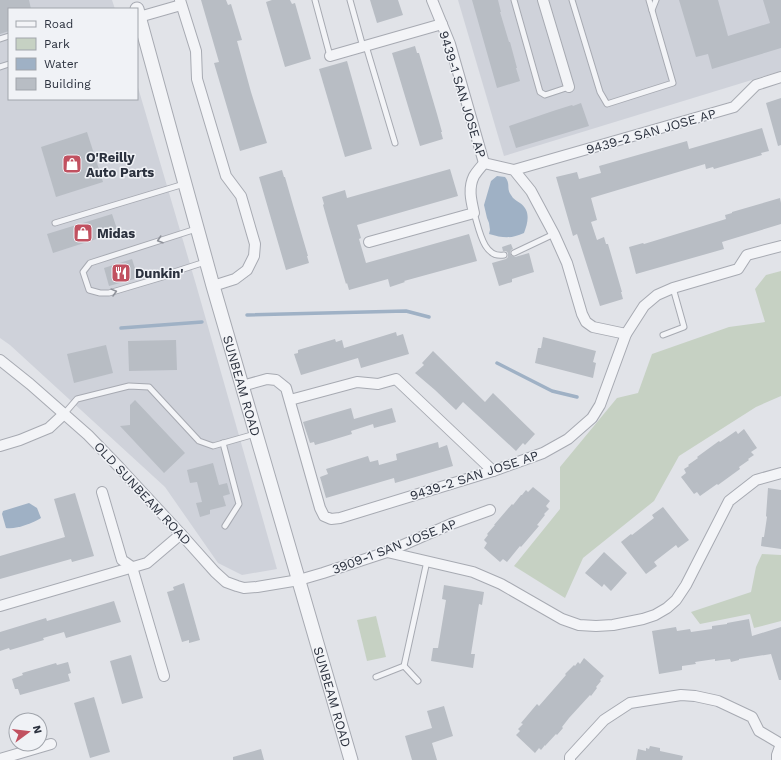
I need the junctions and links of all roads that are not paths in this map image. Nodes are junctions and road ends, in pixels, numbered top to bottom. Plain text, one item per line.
1 (314, 0) edge
2 (350, 0) edge
3 (432, 0) edge
4 (514, 0) edge
5 (543, 0) edge
6 (572, 0) edge
7 (649, 0) edge
8 (656, 0) edge
9 (181, 3) edge
10 (652, 10) junction
11 (138, 12) edge
12 (442, 24) junction
13 (140, 31) edge
14 (364, 46) junction
15 (330, 56) joint
16 (781, 77) edge
17 (569, 87) joint
18 (394, 143) dead end
19 (484, 163) junction
20 (514, 170) junction
21 (185, 184) junction
22 (474, 213) junction
23 (55, 223) dead end
24 (198, 229) junction
25 (554, 234) junction
26 (369, 242) dead end
27 (781, 246) edge
28 (514, 253) dead end
29 (504, 255) dead end
30 (207, 262) junction
31 (214, 286) junction
32 (673, 288) junction
33 (626, 334) junction
34 (663, 335) dead end
35 (0, 360) edge
36 (242, 386) junction
37 (290, 400) junction
38 (64, 414) junction
39 (256, 434) junction
40 (223, 443) junction
41 (0, 446) edge
42 (493, 471) junction
43 (781, 473) edge
44 (102, 492) dead end
45 (490, 510) dead end
46 (225, 526) dead end
47 (182, 534) junction
48 (387, 552) junction
49 (427, 561) junction
50 (132, 567) junction
51 (299, 580) junction
52 (0, 606) edge
53 (404, 666) junction
54 (164, 676) dead end
55 (376, 677) dead end
56 (418, 681) dead end
57 (51, 744) dead end
58 (781, 744) edge
59 (0, 759) edge
60 (351, 760) edge
61 (570, 760) edge
62 (777, 760) edge

1 - 15 lane
2 - 14 lane
3 - 12 street, 9439-1 SAN JOSE AP
4 - 17 lane
5 - 17 street
6 - 10 lane
7 - 10 lane
8 - 10 lane
9 - 11 street
9 - 31 street
11 - 13 street, SUNBEAM ROAD
12 - 14 street
12 - 19 street, 9439-1 SAN JOSE AP
13 - 21 street, SUNBEAM ROAD
14 - 15 street
14 - 18 lane
16 - 20 street, 9439-2 SAN JOSE AP
19 - 20 street, 9439-1 SAN JOSE AP
19 - 22 street
20 - 25 street
21 - 23 lane
21 - 24 street, SUNBEAM ROAD
22 - 26 street
22 - 29 lane
24 - 30 street, SUNBEAM ROAD
24 -> 30 lane
25 - 28 lane
25 - 33 street
27 - 32 street, 9439-2 SAN JOSE AP
30 - 31 street, SUNBEAM ROAD
31 - 36 street, SUNBEAM ROAD
32 - 33 street, 9439-2 SAN JOSE AP
32 - 34 lane
33 - 42 street, 9439-2 SAN JOSE AP
35 - 38 street, OLD SUNBEAM ROAD
36 - 37 street, 9439-2 SAN JOSE AP
36 - 39 street, SUNBEAM ROAD
37 - 42 street
37 - 42 street, 9439-2 SAN JOSE AP
38 - 40 lane
38 - 41 street
38 - 47 street, OLD SUNBEAM ROAD
39 - 40 lane
39 - 51 street, SUNBEAM ROAD
40 - 46 lane
43 - 49 street
44 - 50 street
45 - 48 street, 3909-1 SAN JOSE AP
47 - 50 street
47 - 51 street, OLD SUNBEAM ROAD
48 - 49 street
48 - 51 street, 3909-1 SAN JOSE AP
49 - 53 lane
50 - 52 street
50 - 54 street
51 - 60 street, SUNBEAM ROAD
53 - 55 lane
53 - 56 lane
57 - 59 street
58 - 61 street
58 - 62 street

